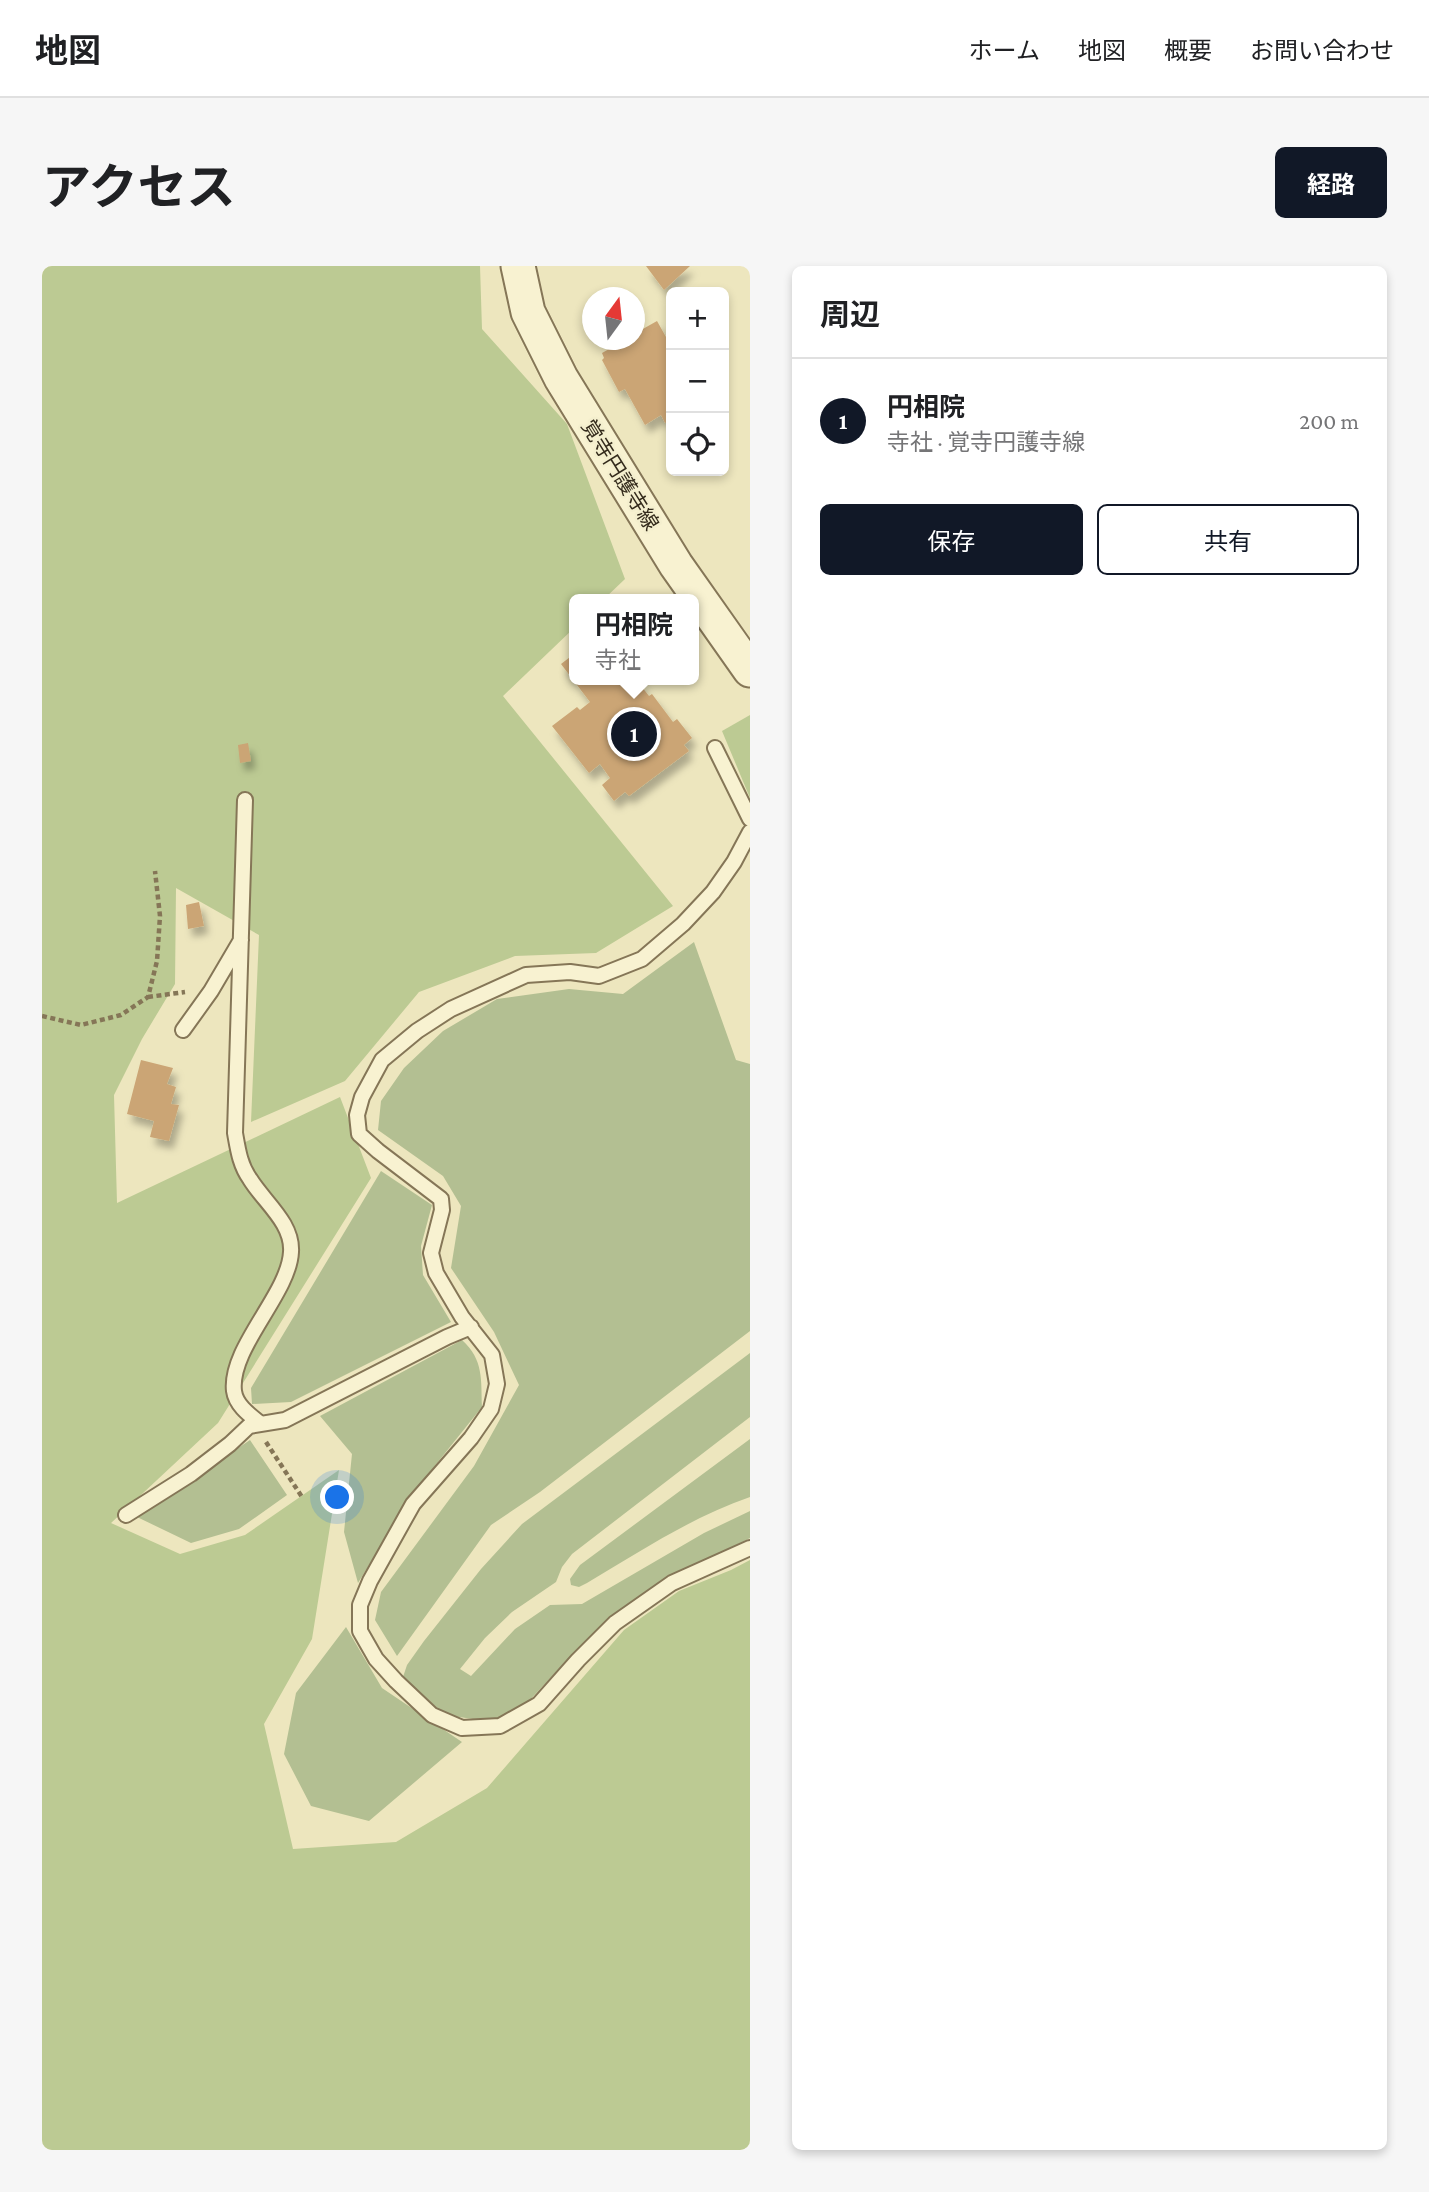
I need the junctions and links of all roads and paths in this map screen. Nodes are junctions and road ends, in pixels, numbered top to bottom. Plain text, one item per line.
1 (518, 266) edge
2 (696, 594) edge
3 (699, 598) edge
4 (750, 670) edge
5 (715, 748) dead end
6 (245, 800) dead end
7 (750, 819) edge
8 (750, 832) edge
9 (155, 871) dead end
10 (242, 939) junction
11 (215, 985) junction
12 (148, 997) junction
13 (42, 1016) edge
14 (183, 1030) dead end
15 (471, 1327) junction
16 (258, 1425) junction
17 (302, 1497) dead end
18 (125, 1515) dead end
19 (750, 1548) edge

1 - 2 street, 覚寺円護寺線
3 - 4 street, 覚寺円護寺線
5 - 7 lane
6 - 10 lane
8 - 15 lane
9 - 12 path
10 - 11 lane
10 - 16 lane
11 - 12 path
11 - 14 lane
12 - 13 path
15 - 16 lane
15 - 19 lane
16 - 17 path
16 - 18 lane

